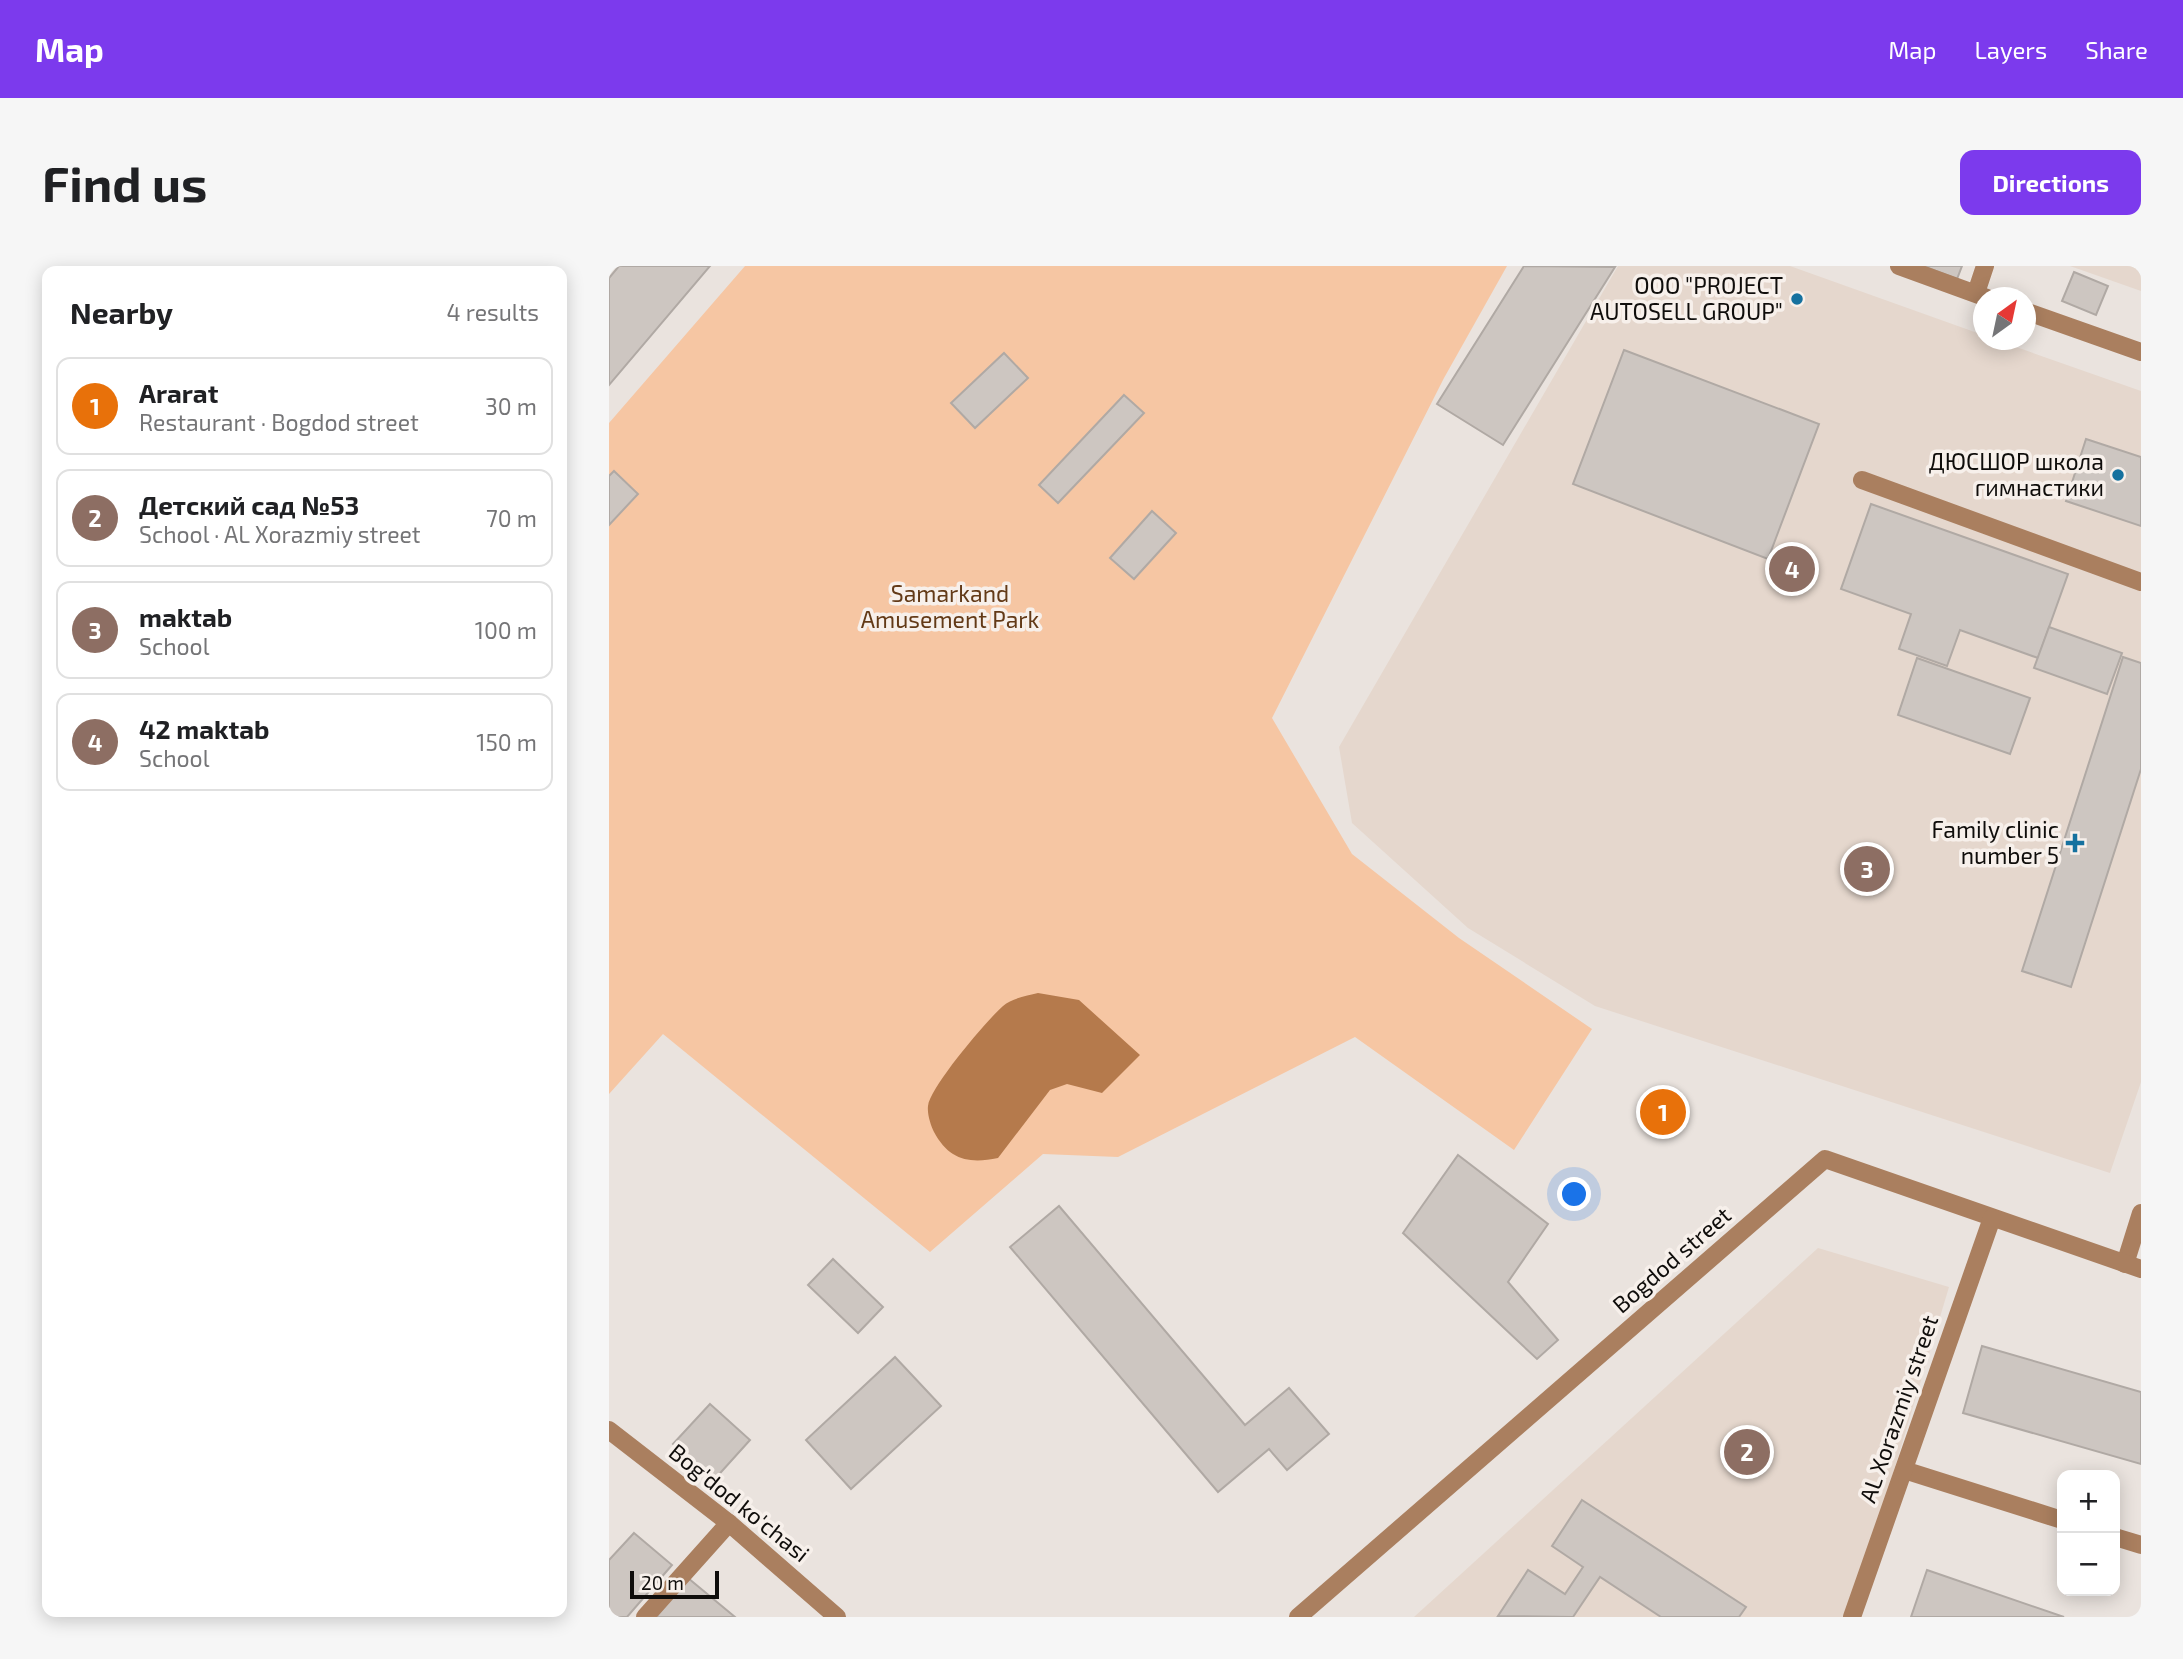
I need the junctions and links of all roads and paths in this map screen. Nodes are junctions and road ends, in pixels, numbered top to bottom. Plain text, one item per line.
1 (1899, 266) edge
2 (1985, 266) edge
3 (1983, 287) edge
4 (1973, 292) edge
5 (2036, 315) edge
6 (2141, 352) edge
7 (1862, 480) dead end
8 (2141, 582) edge
9 (2141, 1213) edge
10 (1992, 1218) junction
11 (2133, 1267) edge
12 (612, 1437) edge
13 (1904, 1469) junction
14 (2057, 1518) edge
15 (729, 1524) junction
16 (2120, 1539) edge
17 (2141, 1545) edge
18 (645, 1617) edge
19 (837, 1617) edge
20 (1298, 1617) edge
21 (1852, 1617) edge

1 - 4 street
2 - 3 street
5 - 6 street
7 - 8 street
9 - 11 street
10 - 11 street, Bogdod street
10 - 13 street, AL Xorazmiy street
10 - 20 street, Bogdod street
12 - 15 street, Bog'dod ko'chasi
13 - 14 street
13 - 21 street, AL Xorazmiy street
15 - 18 street
15 - 19 street, Bog'dod ko'chasi
16 - 17 street

